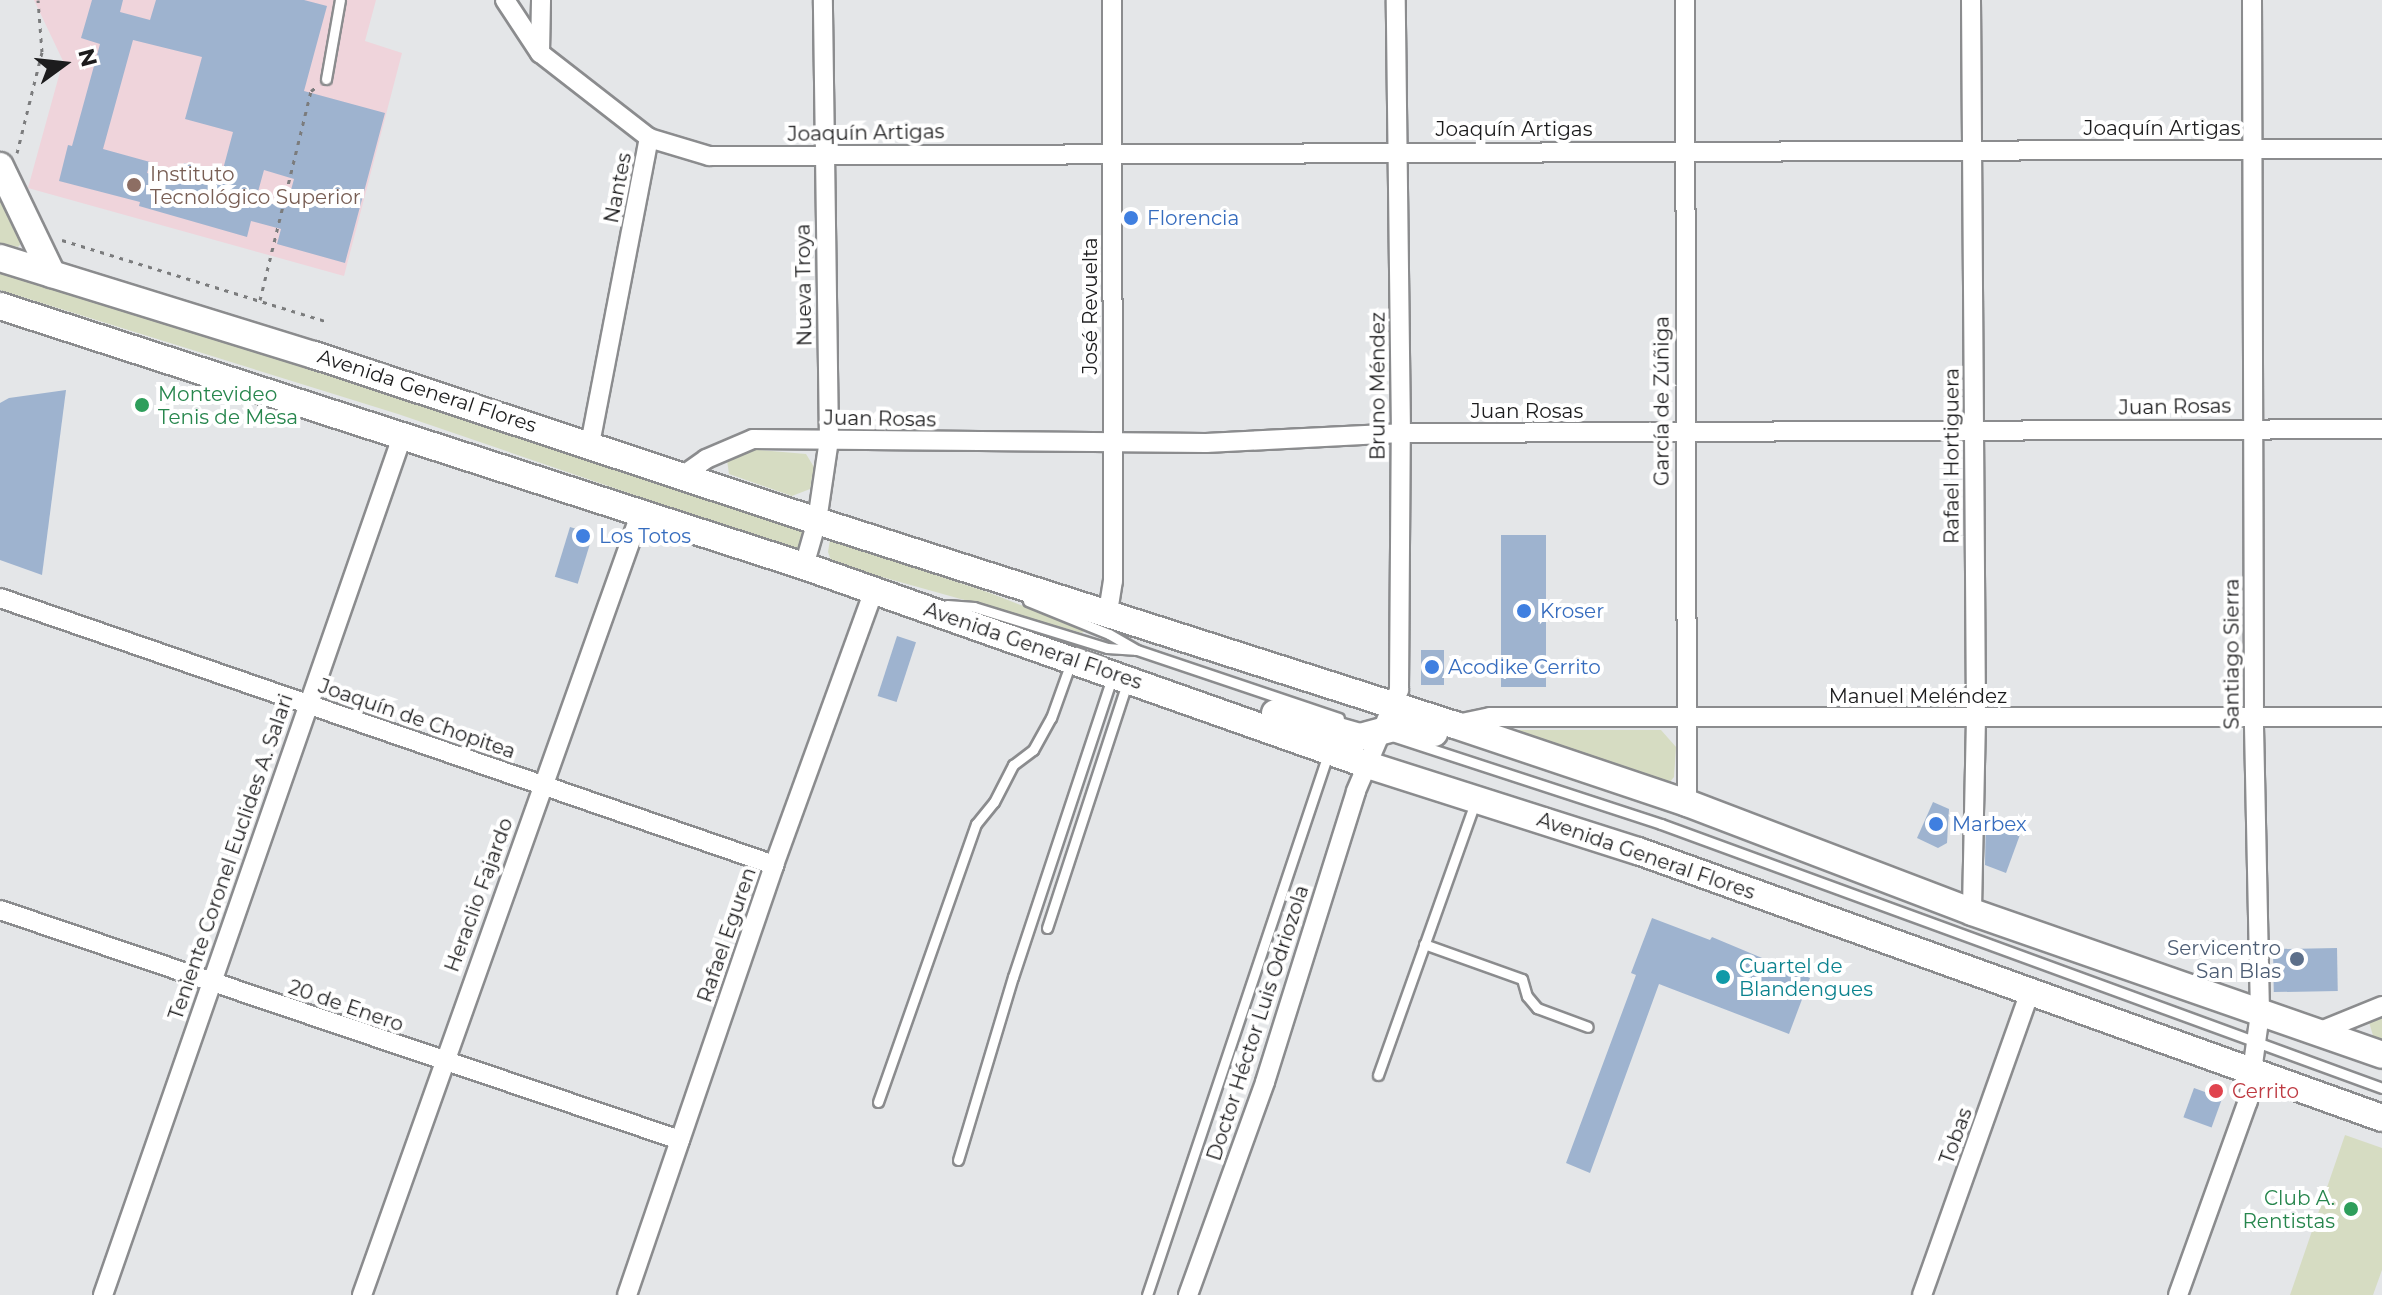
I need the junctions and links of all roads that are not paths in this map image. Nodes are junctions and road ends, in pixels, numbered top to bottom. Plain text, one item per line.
1 (340, 0) edge
2 (505, 0) edge
3 (541, 0) edge
4 (823, 0) edge
5 (1112, 0) edge
6 (1396, 0) edge
7 (1685, 0) edge
8 (1971, 0) edge
9 (2252, 0) edge
10 (540, 53) junction
11 (326, 79) road end
12 (649, 138) junction
13 (2252, 149) junction
14 (2382, 149) edge
15 (1397, 151) junction
16 (1685, 151) junction
17 (1972, 151) junction
18 (1113, 152) junction
19 (823, 156) junction
20 (7, 165) edge
21 (0, 258) edge
22 (52, 274) junction
23 (3, 309) edge
24 (2253, 428) junction
25 (2382, 429) edge
26 (1973, 431) junction
27 (1401, 433) junction
28 (1684, 433) junction
29 (403, 434) junction
30 (829, 440) junction
31 (1112, 443) junction
32 (590, 444) junction
33 (682, 476) junction
34 (641, 512) junction
35 (817, 521) junction
36 (804, 566) junction
37 (982, 574) junction
38 (874, 590) junction
39 (0, 598) edge
40 (908, 602) junction
41 (1108, 612) junction
42 (1137, 650) junction
43 (1072, 659) junction
44 (1120, 677) junction
45 (1193, 702) junction
46 (308, 704) junction
47 (1394, 705) junction
48 (2254, 716) junction
49 (2382, 717) edge
50 (1976, 718) junction
51 (1685, 719) junction
52 (1455, 725) junction
53 (1381, 732) junction
54 (1510, 743) junction
55 (1329, 751) junction
56 (1368, 765) junction
57 (541, 786) junction
58 (1476, 800) junction
59 (1687, 803) junction
60 (774, 865) junction
61 (0, 910) edge
62 (1972, 912) junction
63 (1047, 928) dead end
64 (1424, 944) junction
65 (211, 983) junction
66 (2030, 991) junction
67 (2382, 1006) edge
68 (2260, 1013) junction
69 (1588, 1027) dead end
70 (2318, 1032) junction
71 (2255, 1044) junction
72 (2382, 1055) edge
73 (444, 1062) junction
74 (2252, 1072) junction
75 (1378, 1075) dead end
76 (2382, 1088) edge
77 (878, 1102) dead end
78 (2382, 1118) edge
79 (680, 1140) junction
80 (958, 1160) dead end
81 (103, 1295) edge
82 (362, 1295) edge
83 (627, 1295) edge
84 (1147, 1295) edge
85 (1188, 1295) edge
86 (1922, 1295) edge
87 (2178, 1295) edge

1 - 11 lane
2 - 10 street, Nantes
3 - 10 street
4 - 19 street, Nueva Troya
5 - 18 street, José Revuelta
6 - 15 street, Bruno Méndez
7 - 16 street, García de Zúñiga
8 - 17 street, Rafael Hortiguera
9 - 13 street, Santiago Sierra
10 - 12 street, Nantes
12 - 19 street, Joaquín Artigas
12 - 32 street, Nantes
13 - 14 street, Joaquín Artigas
13 - 17 street, Joaquín Artigas
13 - 24 street, Santiago Sierra
15 - 16 street, Joaquín Artigas
15 - 18 street, Joaquín Artigas
15 - 27 street, Bruno Méndez
16 - 17 street, Joaquín Artigas
16 - 28 street, García de Zúñiga
17 - 26 street, Rafael Hortiguera
18 - 19 street, Joaquín Artigas
18 - 31 street, José Revuelta
19 - 30 street, Nueva Troya
20 - 22 main road
21 - 22 main road, Avenida General Flores
22 - 32 main road, Avenida General Flores
23 - 29 main road, Avenida General Flores
24 - 25 street, Juan Rosas
24 - 26 street, Juan Rosas
24 - 48 street, Santiago Sierra
26 - 28 street, Juan Rosas
26 - 50 street, Rafael Hortiguera
27 - 28 street, Juan Rosas
27 - 31 street, Juan Rosas
27 - 47 street, Bruno Méndez
28 - 51 street, García de Zúñiga
29 - 34 main road, Avenida General Flores
29 - 46 street, Teniente Coronel Euclides A. Salari
30 - 31 street, Juan Rosas
30 - 33 street, Juan Rosas
30 - 35 street, Nueva Troya
31 - 41 street, José Revuelta
32 - 33 main road, Avenida General Flores
33 - 35 main road, Avenida General Flores
34 - 36 main road, Avenida General Flores
34 - 57 street, Heraclio Fajardo
35 - 36 street, Nueva Troya
35 - 37 main road, Avenida General Flores
36 - 38 main road, Avenida General Flores
37 - 41 main road, Avenida General Flores
37 - 42 lane, Avenida General Flores
38 - 40 main road, Avenida General Flores
38 - 60 street, Rafael Eguren
39 - 46 street, Joaquín de Chopitea
40 - 42 lane, Avenida General Flores
40 - 43 main road, Avenida General Flores
41 - 47 main road, Avenida General Flores
42 - 53 lane, Avenida General Flores
43 - 44 main road, Avenida General Flores
43 - 77 lane
44 - 45 main road, Avenida General Flores
44 - 63 lane
44 - 80 lane
45 - 53 main road
45 - 55 main road, Avenida General Flores
46 - 57 street, Joaquín de Chopitea
46 - 65 street, Teniente Coronel Euclides A. Salari
47 - 52 main road, Avenida General Flores
47 - 53 street, Bruno Méndez
48 - 49 street, Manuel Meléndez
48 - 50 street, Manuel Meléndez
48 - 68 street, Santiago Sierra
50 - 51 street, Manuel Meléndez
50 - 62 street, Rafael Hortiguera
51 - 52 street, Manuel Meléndez
51 - 59 street, García de Zúñiga
52 - 54 main road, Avenida General Flores
53 - 54 main road
53 - 56 street, Bruno Méndez
53 - 71 lane, Avenida General Flores
54 - 59 main road, Avenida General Flores
55 - 56 main road, Avenida General Flores
55 - 84 lane
56 - 58 main road, Avenida General Flores
56 - 85 street, Doctor Héctor Luis Odriozola
57 - 60 street, Joaquín de Chopitea
57 - 73 street, Heraclio Fajardo
58 - 64 lane
58 - 66 main road, Avenida General Flores
59 - 62 main road, Avenida General Flores
60 - 79 street, Rafael Eguren
61 - 65 street, 20 de Enero
62 - 68 main road, Avenida General Flores
64 - 69 lane
64 - 75 lane
65 - 73 street, 20 de Enero
65 - 81 street, Teniente Coronel Euclides A. Salari
66 - 74 main road, Avenida General Flores
66 - 86 street, Tobas
67 - 70 street
68 - 70 main road, Avenida General Flores
68 - 71 street, Santiago Sierra
70 - 72 main road, Avenida General Flores
71 - 74 street, Santiago Sierra
71 - 76 lane, Avenida General Flores
73 - 79 street, 20 de Enero
73 - 82 street, Heraclio Fajardo
74 - 78 main road, Avenida General Flores
74 - 87 street, Santiago Sierra
79 - 83 street, Rafael Eguren

